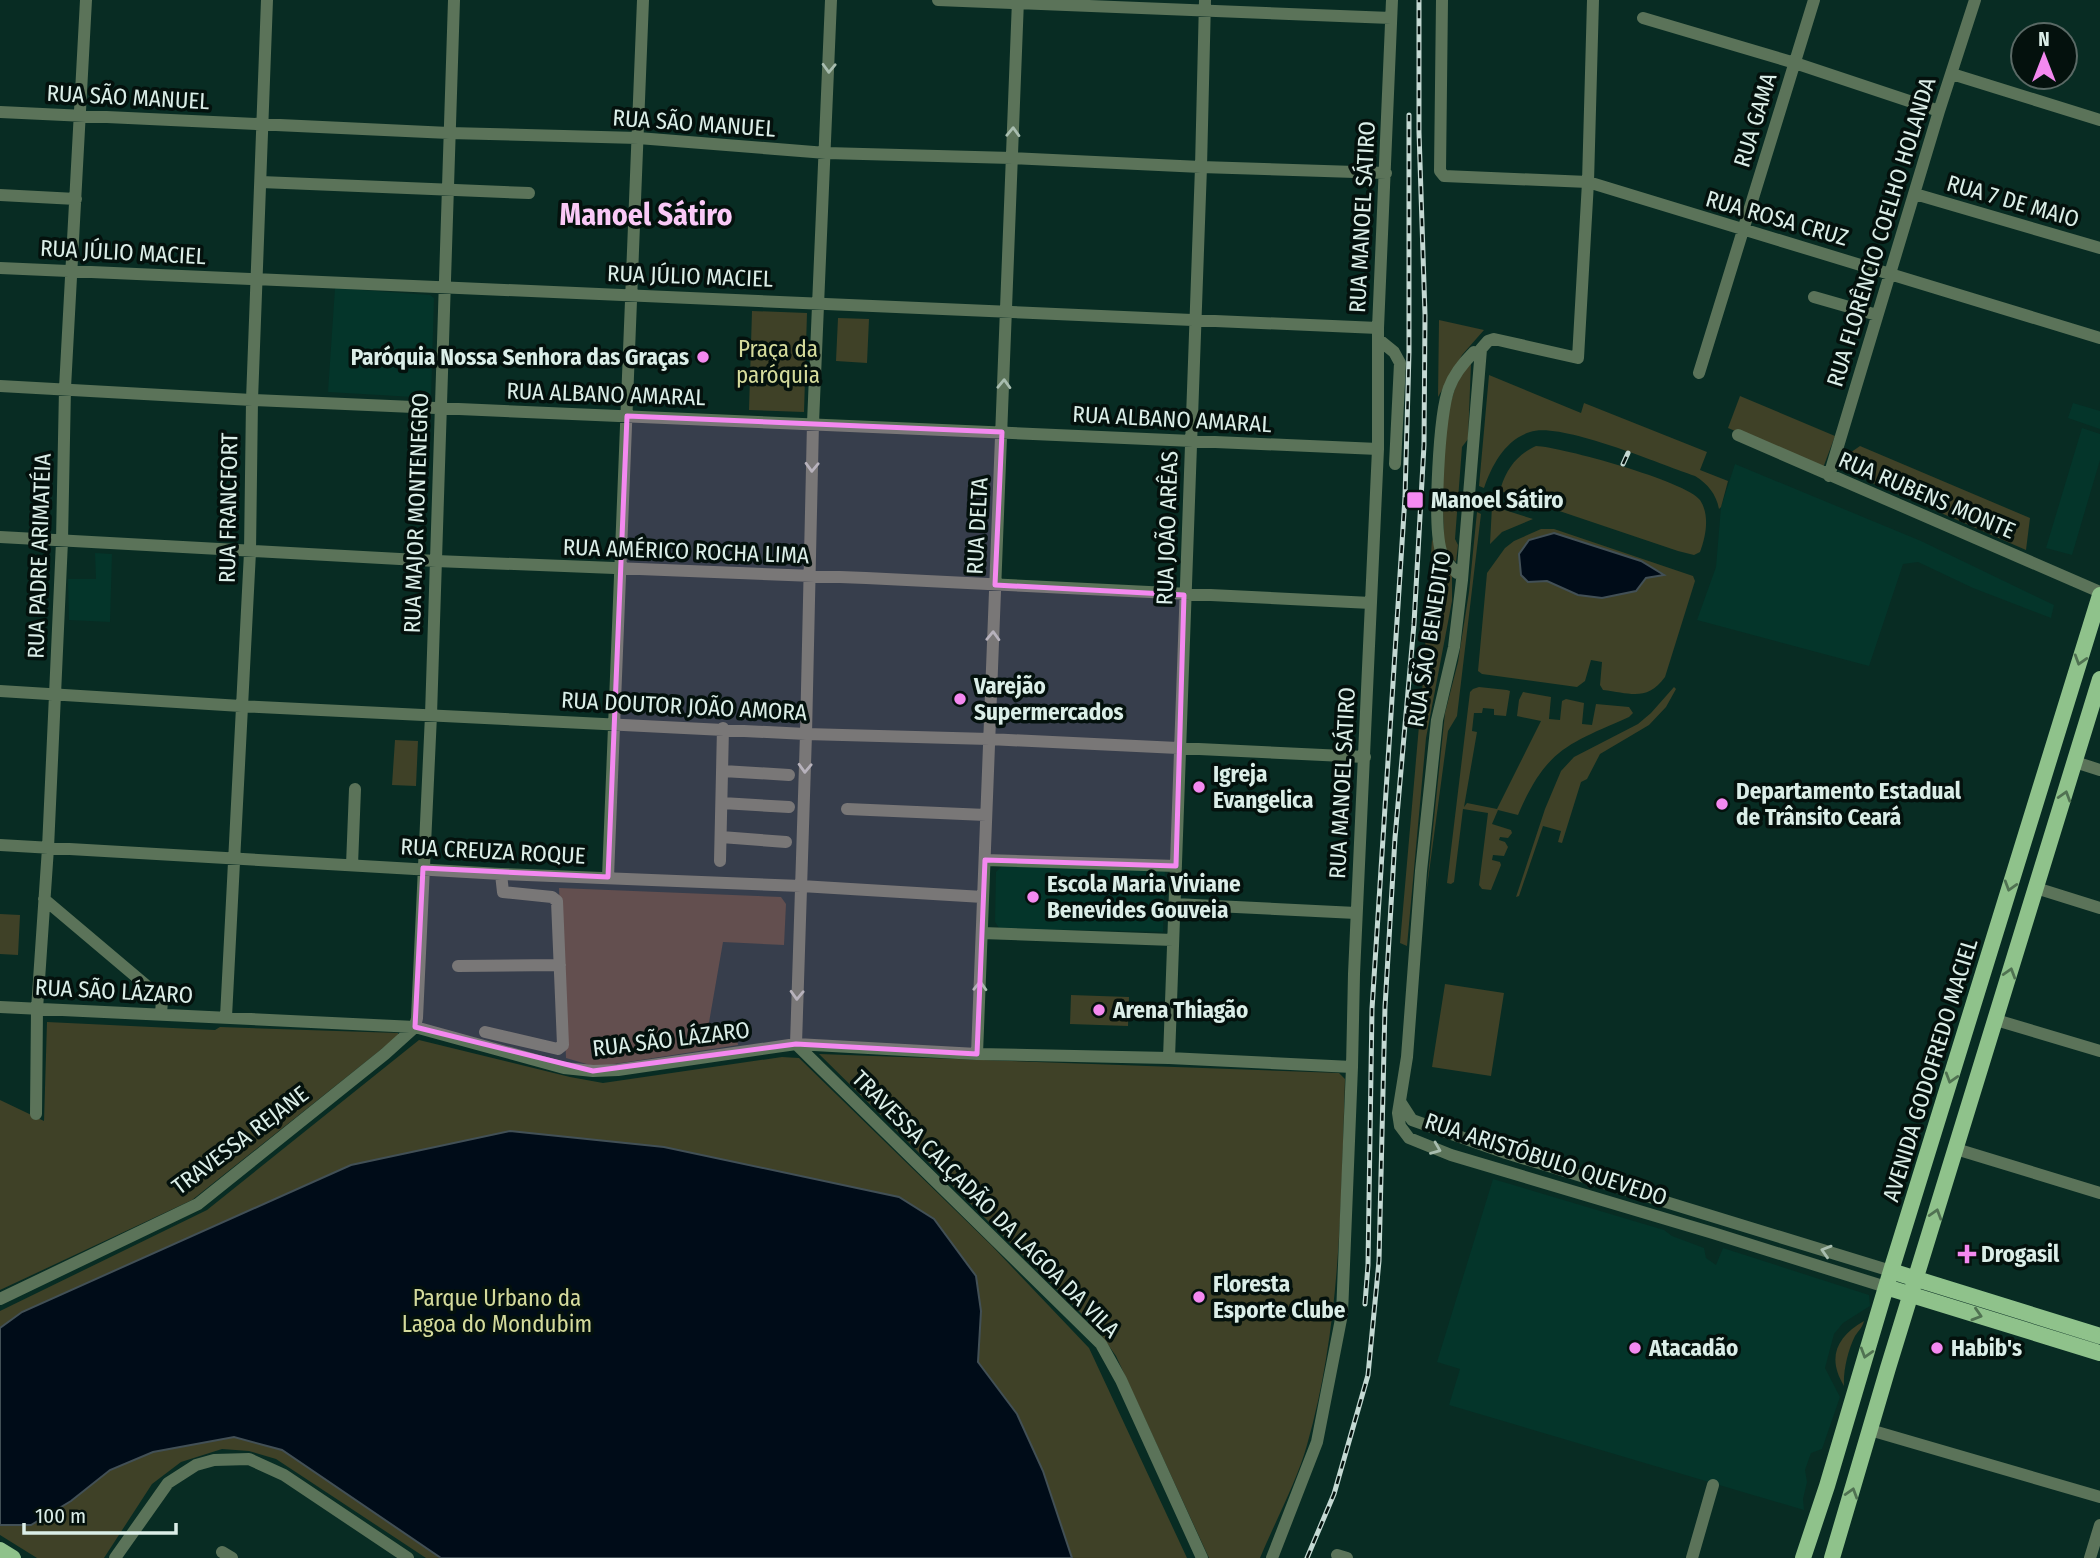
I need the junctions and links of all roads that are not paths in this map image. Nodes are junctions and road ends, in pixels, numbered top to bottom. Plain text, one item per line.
1 (86, 0) edge
2 (267, 0) edge
3 (454, 0) edge
4 (643, 0) edge
5 (831, 0) edge
6 (938, 0) edge
7 (1392, 0) edge
8 (1442, 0) edge
9 (1593, 0) edge
10 (1814, 0) edge
11 (1975, 0) edge
12 (1018, 1) edge
13 (1205, 5) edge
14 (1391, 18) junction
15 (1643, 18) dead end
16 (1795, 63) junction
17 (1952, 74) junction
18 (1939, 111) junction
19 (0, 112) edge
20 (81, 116) junction
21 (2100, 120) edge
22 (262, 125) junction
23 (449, 133) junction
24 (638, 138) junction
25 (826, 153) junction
26 (1012, 158) junction
27 (1201, 167) junction
28 (1386, 173) junction
29 (1588, 182) junction
30 (261, 183) junction
31 (449, 191) junction
32 (529, 193) dead end
33 (1915, 194) junction
34 (0, 195) edge
35 (76, 199) junction
36 (1743, 230) junction
37 (2100, 248) edge
38 (0, 268) edge
39 (72, 271) junction
40 (1890, 273) junction
41 (256, 279) junction
42 (445, 289) junction
43 (631, 295) junction
44 (1814, 297) dead end
45 (818, 303) junction
46 (1007, 310) junction
47 (1877, 315) junction
48 (1196, 320) junction
49 (1378, 334) junction
50 (2100, 338) edge
51 (1474, 352) dead end
52 (1699, 373) dead end
53 (0, 386) edge
54 (65, 388) junction
55 (252, 400) junction
56 (441, 408) junction
57 (626, 416) junction
58 (813, 423) junction
59 (1002, 432) junction
60 (1738, 435) dead end
61 (1191, 440) junction
62 (1378, 449) junction
63 (1395, 464) dead end
64 (1829, 476) junction
65 (0, 537) edge
66 (62, 541) junction
67 (250, 552) junction
68 (436, 562) junction
69 (620, 570) junction
70 (1457, 573) dead end
71 (809, 577) junction
72 (995, 585) junction
73 (2100, 593) edge
74 (1184, 595) junction
75 (1371, 603) junction
76 (2100, 679) edge
77 (0, 691) edge
78 (54, 695) junction
79 (241, 706) junction
80 (431, 715) junction
81 (614, 723) junction
82 (723, 728) junction
83 (806, 734) junction
84 (989, 739) junction
85 (1180, 749) junction
86 (1365, 757) junction
87 (2075, 762) junction
88 (2100, 770) edge
89 (723, 771) junction
90 (789, 775) dead end
91 (355, 789) dead end
92 (722, 803) junction
93 (789, 807) dead end
94 (847, 810) dead end
95 (986, 815) junction
96 (721, 837) junction
97 (786, 842) dead end
98 (0, 845) edge
99 (48, 848) junction
100 (235, 858) junction
101 (985, 860) junction
102 (720, 861) dead end
103 (352, 866) junction
104 (1176, 866) junction
105 (423, 868) junction
106 (501, 874) junction
107 (608, 877) junction
108 (801, 886) junction
109 (2036, 888) junction
110 (983, 897) junction
111 (44, 899) junction
112 (1174, 904) junction
113 (2100, 908) edge
114 (1356, 913) junction
115 (982, 933) junction
116 (1173, 940) junction
117 (560, 965) junction
118 (458, 966) dead end
119 (0, 1007) edge
120 (37, 1009) junction
121 (161, 1014) junction
122 (226, 1017) junction
123 (1996, 1020) junction
124 (415, 1027) junction
125 (485, 1032) dead end
126 (796, 1044) junction
127 (2100, 1051) edge
128 (1958, 1053) junction
129 (977, 1054) junction
130 (1169, 1058) junction
131 (1983, 1061) junction
132 (1352, 1067) junction
133 (1401, 1103) junction
134 (1940, 1112) junction
135 (36, 1114) dead end
136 (1966, 1119) junction
137 (1956, 1149) junction
138 (1506, 1153) junction
139 (1501, 1170) junction
140 (2100, 1193) edge
141 (1891, 1271) junction
142 (1917, 1279) junction
143 (1886, 1287) junction
144 (1912, 1295) junction
145 (0, 1299) edge
146 (2100, 1336) edge
147 (2100, 1353) edge
148 (1870, 1430) junction
149 (1713, 1485) dead end
150 (2100, 1497) edge
151 (2100, 1525) edge
152 (0, 1550) edge
153 (13, 1558) edge
154 (115, 1558) edge
155 (408, 1558) edge
156 (1202, 1558) edge
157 (1272, 1558) edge
158 (1692, 1558) edge
159 (1803, 1558) edge
160 (1834, 1558) edge
161 (2090, 1558) edge

1 - 20 street, RUA PADRE ARIMATÉIA
2 - 22 street, RUA FRANCFORT
3 - 23 street, RUA MAJOR MONTENEGRO
4 - 24 street
5 -> 25 street
6 - 12 street
7 - 14 street, RUA MANOEL SÁTIRO
8 - 29 street, RUA ROSA CRUZ
9 - 29 street, RUA SÃO BENEDITO
10 - 16 street, RUA GAMA
11 - 17 street, RUA FLORÊNCIO COELHO HOLANDA
12 - 13 street
26 -> 12 street, RUA DELTA
13 - 14 street
13 - 27 street, RUA JOÃO ARÊAS
14 - 28 street, RUA MANOEL SÁTIRO
15 - 16 street
16 - 18 street
16 - 36 street, RUA GAMA
17 - 18 street, RUA FLORÊNCIO COELHO HOLANDA
17 - 21 street
18 - 33 street, RUA FLORÊNCIO COELHO HOLANDA
19 - 20 street, RUA SÃO MANUEL
20 - 22 street, RUA SÃO MANUEL
20 - 35 street, RUA PADRE ARIMATÉIA
22 - 23 street, RUA SÃO MANUEL
22 - 30 street, RUA FRANCFORT
23 - 24 street, RUA SÃO MANUEL
23 - 31 street, RUA MAJOR MONTENEGRO
24 - 25 street, RUA SÃO MANUEL
24 - 43 street
25 - 26 street, RUA SÃO MANUEL
25 - 45 street
26 - 27 street, RUA SÃO MANUEL
26 - 46 street, RUA DELTA
27 - 28 street, RUA SÃO MANUEL
27 - 48 street, RUA JOÃO ARÊAS
28 - 49 street, RUA MANOEL SÁTIRO
29 - 36 street, RUA ROSA CRUZ
29 - 133 street, RUA SÃO BENEDITO
30 - 31 street
30 - 41 street, RUA FRANCFORT
31 - 32 street
31 - 42 street, RUA MAJOR MONTENEGRO
33 - 37 street, RUA 7 DE MAIO
33 - 40 street, RUA FLORÊNCIO COELHO HOLANDA
34 - 35 street
35 - 39 street, RUA PADRE ARIMATÉIA
36 - 40 street, RUA ROSA CRUZ
36 - 52 street, RUA GAMA
38 - 39 street, RUA JÚLIO MACIEL
39 - 41 street, RUA JÚLIO MACIEL
39 - 54 street, RUA PADRE ARIMATÉIA
40 - 47 street, RUA FLORÊNCIO COELHO HOLANDA
40 - 50 street, RUA ROSA CRUZ
41 - 42 street, RUA JÚLIO MACIEL
41 - 55 street, RUA FRANCFORT
42 - 43 street, RUA JÚLIO MACIEL
42 - 56 street, RUA MAJOR MONTENEGRO
43 - 45 street, RUA JÚLIO MACIEL
43 - 57 street
44 - 47 street
45 - 46 street, RUA JÚLIO MACIEL
45 - 58 street
46 - 48 street, RUA JÚLIO MACIEL
59 -> 46 street, RUA DELTA
47 - 64 street, RUA FLORÊNCIO COELHO HOLANDA
48 - 49 street, RUA JÚLIO MACIEL
48 - 61 street, RUA JOÃO ARÊAS
49 - 62 street, RUA MANOEL SÁTIRO
49 - 63 street
51 - 70 street
53 - 54 street, RUA ALBANO AMARAL
54 - 55 street, RUA ALBANO AMARAL
54 - 66 street, RUA PADRE ARIMATÉIA
55 - 56 street, RUA ALBANO AMARAL
55 - 67 street, RUA FRANCFORT
56 - 57 street, RUA ALBANO AMARAL
56 - 68 street, RUA MAJOR MONTENEGRO
57 - 58 street, RUA ALBANO AMARAL
57 - 69 street
58 - 59 street, RUA ALBANO AMARAL
58 -> 71 street
59 - 61 street, RUA ALBANO AMARAL
59 - 72 street, RUA DELTA
60 - 64 street, RUA RUBENS MONTE
61 - 62 street, RUA ALBANO AMARAL
61 - 74 street, RUA JOÃO ARÊAS
62 - 75 street, RUA MANOEL SÁTIRO
64 - 73 street, RUA RUBENS MONTE
65 - 66 street, RUA AMÉRICO ROCHA LIMA
66 - 67 street, RUA AMÉRICO ROCHA LIMA
66 - 78 street, RUA PADRE ARIMATÉIA
67 - 68 street, RUA AMÉRICO ROCHA LIMA
67 - 79 street, RUA FRANCFORT
68 - 69 street, RUA AMÉRICO ROCHA LIMA
68 - 80 street, RUA MAJOR MONTENEGRO
69 - 71 street, RUA AMÉRICO ROCHA LIMA
69 - 81 street
71 - 72 street, RUA AMÉRICO ROCHA LIMA
71 - 83 street
72 - 74 street, RUA AMÉRICO ROCHA LIMA
84 -> 72 street, RUA DELTA
73 -> 128 main road, AVENIDA GODOFREDO MACIEL
74 - 75 street, RUA AMÉRICO ROCHA LIMA
74 - 85 street, RUA JOÃO ARÊAS
75 - 86 street, RUA MANOEL SÁTIRO
76 - 87 main road, AVENIDA GODOFREDO MACIEL
77 - 78 street, RUA DOUTOR JOÃO AMORA
78 - 79 street, RUA DOUTOR JOÃO AMORA
78 - 99 street, RUA PADRE ARIMATÉIA
79 - 80 street, RUA DOUTOR JOÃO AMORA
79 - 100 street, RUA FRANCFORT
80 - 81 street, RUA DOUTOR JOÃO AMORA
80 - 105 street, RUA MAJOR MONTENEGRO
81 - 82 street, RUA DOUTOR JOÃO AMORA
81 - 107 street
82 - 83 street, RUA DOUTOR JOÃO AMORA
82 - 89 street
83 - 84 street, RUA DOUTOR JOÃO AMORA
83 -> 108 street
84 - 85 street, RUA DOUTOR JOÃO AMORA
84 - 95 street, RUA DELTA
85 - 86 street, RUA DOUTOR JOÃO AMORA
85 - 104 street, RUA JOÃO ARÊAS
86 - 114 street, RUA MANOEL SÁTIRO
87 - 88 street
109 -> 87 main road, AVENIDA GODOFREDO MACIEL
89 - 90 street
89 - 92 street
91 - 103 street
92 - 93 street
92 - 96 street
94 - 95 street
95 - 101 street, RUA DELTA
96 - 97 street
96 - 102 street
98 - 99 street, RUA CREUZA ROQUE
99 - 100 street, RUA CREUZA ROQUE
99 - 111 street, RUA PADRE ARIMATÉIA
100 - 103 street, RUA CREUZA ROQUE
100 - 122 street, RUA FRANCFORT
101 - 104 street
101 - 110 street, RUA DELTA
103 - 105 street, RUA CREUZA ROQUE
104 - 112 street, RUA JOÃO ARÊAS
105 - 106 street, RUA CREUZA ROQUE
105 - 124 street, RUA MAJOR MONTENEGRO
106 - 107 street, RUA CREUZA ROQUE
106 - 117 street
107 - 108 street, RUA CREUZA ROQUE
108 - 110 street, RUA CREUZA ROQUE
108 -> 126 street
109 - 113 street
123 -> 109 main road, AVENIDA GODOFREDO MACIEL
110 - 115 street, RUA DELTA
111 - 120 street, RUA PADRE ARIMATÉIA
111 - 121 street
112 - 114 street
112 - 116 street, RUA JOÃO ARÊAS
114 - 132 street, RUA MANOEL SÁTIRO
115 - 116 street
129 -> 115 street, RUA DELTA
116 - 130 street, RUA JOÃO ARÊAS
117 - 118 street
117 - 125 street
119 - 120 street, RUA SÃO LÁZARO
120 - 121 street, RUA SÃO LÁZARO
120 - 135 street, RUA PADRE ARIMATÉIA
121 - 122 street, RUA SÃO LÁZARO
122 - 124 street, RUA SÃO LÁZARO
123 - 127 street
123 - 131 main road, AVENIDA GODOFREDO MACIEL
124 - 126 street, RUA SÃO LÁZARO
124 - 145 street, TRAVESSA REJANE
126 - 129 street, RUA SÃO LÁZARO
126 - 156 street, TRAVESSA CALÇADÃO DA LAGOA DA VILA
128 - 131 main road
128 -> 134 main road, AVENIDA GODOFREDO MACIEL
129 - 130 street, RUA SÃO LÁZARO
130 - 132 street, RUA SÃO LÁZARO
131 - 136 main road, AVENIDA GODOFREDO MACIEL
132 - 157 street, RUA MANOEL SÁTIRO
133 - 138 street, RUA ARISTÓBULO QUEVEDO
133 -> 139 street, RUA ARISTÓBULO QUEVEDO
134 - 136 main road
134 - 141 main road, AVENIDA GODOFREDO MACIEL
136 - 137 main road, AVENIDA GODOFREDO MACIEL
137 - 140 street
142 -> 137 main road, AVENIDA GODOFREDO MACIEL
138 - 139 street
141 -> 138 street, RUA ARISTÓBULO QUEVEDO
139 - 143 street, RUA ARISTÓBULO QUEVEDO
141 - 142 main road
141 - 143 main road, AVENIDA GODOFREDO MACIEL
142 - 144 main road, AVENIDA GODOFREDO MACIEL
142 - 146 main road
143 - 144 main road
143 -> 159 main road, AVENIDA GODOFREDO MACIEL
144 -> 147 main road
144 - 148 main road, AVENIDA GODOFREDO MACIEL
148 - 150 street
160 -> 148 main road, AVENIDA GODOFREDO MACIEL
149 - 158 street
151 - 161 street
152 - 153 main road
154 - 155 street

